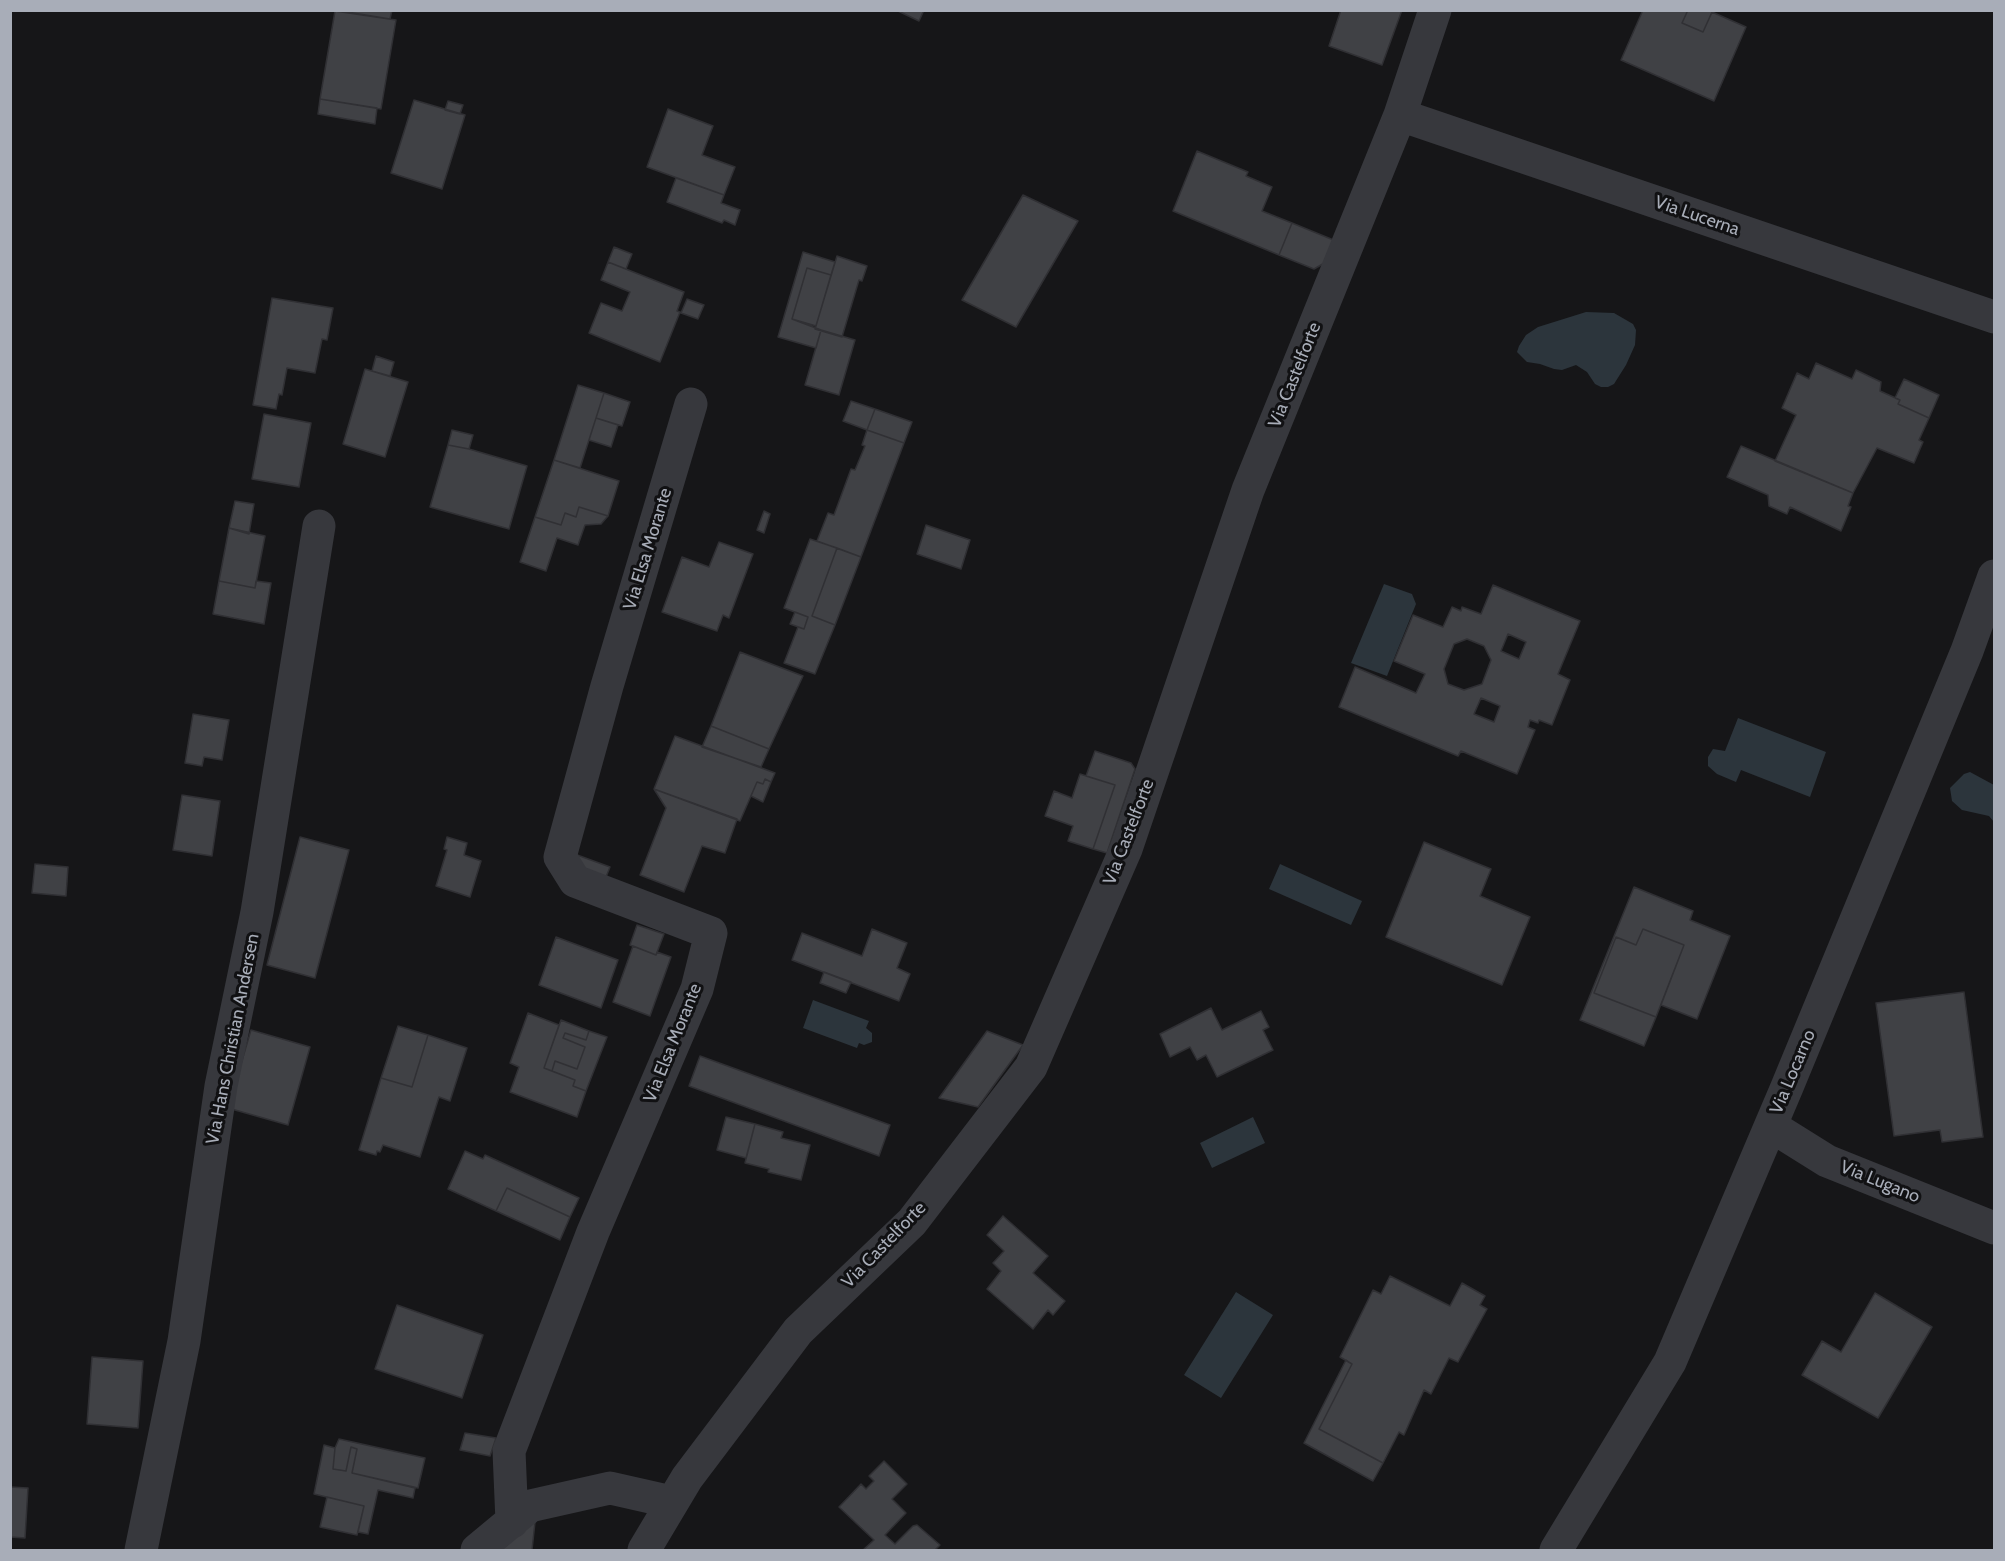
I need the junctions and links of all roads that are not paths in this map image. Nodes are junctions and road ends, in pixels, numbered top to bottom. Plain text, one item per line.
1 (1435, 10) edge
2 (1400, 115) junction
3 (1995, 317) edge
4 (691, 404) dead end
5 (319, 526) dead end
6 (1995, 576) edge
7 (1771, 1126) junction
8 (1995, 1227) edge
9 (672, 1502) junction
10 (512, 1522) junction
11 (141, 1551) edge
12 (477, 1551) edge
13 (644, 1551) edge
14 (1556, 1551) edge

1 - 2 street, Via Castelforte
2 - 3 street, Via Lucerna
2 - 9 street, Via Castelforte
4 - 10 street, Via Elsa Morante
5 - 11 street, Via Hans Christian Andersen
6 - 7 street, Via Locarno
7 - 8 street, Via Lugano
7 - 14 street, Via Locarno
9 - 10 street
9 - 13 street, Via Castelforte
10 - 12 street

